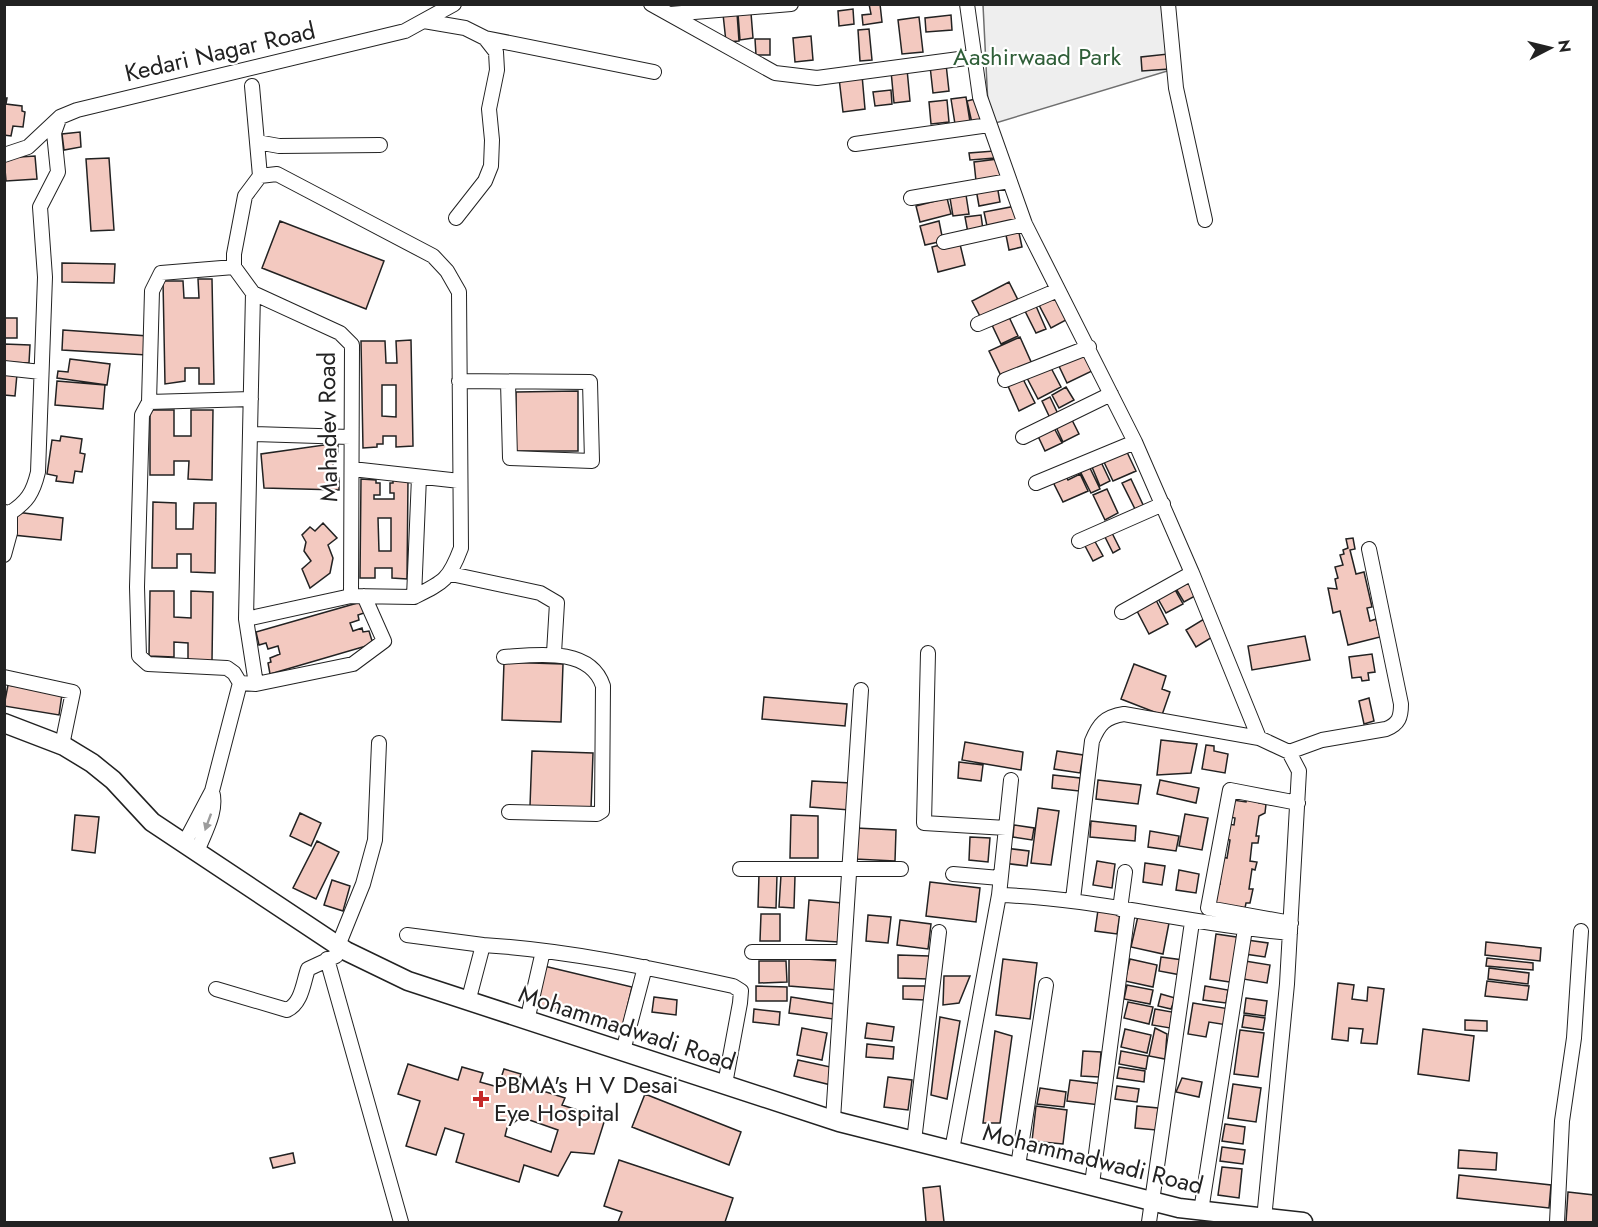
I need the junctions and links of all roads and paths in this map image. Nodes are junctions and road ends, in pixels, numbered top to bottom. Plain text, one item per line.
1 (454, 4) edge
2 (651, 4) edge
3 (791, 4) edge
4 (967, 4) edge
5 (1168, 4) edge
6 (669, 14) junction
7 (424, 21) junction
8 (486, 38) junction
9 (974, 57) junction
10 (654, 72) dead end
11 (252, 86) dead end
12 (60, 117) junction
13 (989, 125) junction
14 (257, 142) junction
15 (855, 144) dead end
16 (380, 145) dead end
17 (4, 155) edge
18 (260, 176) junction
19 (1009, 181) junction
20 (910, 198) dead end
21 (456, 218) dead end
22 (1205, 220) dead end
23 (1025, 224) junction
24 (944, 243) dead end
25 (234, 267) junction
26 (1058, 290) junction
27 (254, 293) junction
28 (978, 324) dead end
29 (1089, 348) junction
30 (4, 368) edge
31 (41, 372) junction
32 (1005, 380) dead end
33 (459, 381) junction
34 (508, 382) junction
35 (1111, 394) junction
36 (250, 399) junction
37 (149, 402) junction
38 (250, 434) junction
39 (350, 437) junction
40 (1023, 437) dead end
41 (1135, 442) junction
42 (352, 469) junction
43 (419, 477) junction
44 (460, 481) junction
45 (1036, 483) dead end
46 (1163, 504) junction
47 (7, 513) edge
48 (1079, 541) dead end
49 (1369, 549) dead end
50 (4, 555) edge
51 (1192, 573) junction
52 (451, 574) junction
53 (357, 596) junction
54 (414, 597) junction
55 (1122, 612) dead end
56 (246, 619) junction
57 (554, 649) junction
58 (928, 653) dead end
59 (504, 657) dead end
60 (4, 677) edge
61 (240, 683) junction
62 (256, 684) junction
63 (861, 690) dead end
64 (4, 723) edge
65 (1259, 738) junction
66 (379, 743) dead end
67 (62, 745) junction
68 (1289, 752) junction
69 (1011, 780) dead end
70 (1298, 803) junction
71 (509, 812) dead end
72 (1006, 828) junction
73 (191, 848) junction
74 (740, 868) dead end
75 (849, 869) junction
76 (901, 869) dead end
77 (1125, 872) dead end
78 (953, 874) dead end
79 (1000, 878) junction
80 (999, 895) junction
81 (1073, 899) junction
82 (1124, 909) junction
83 (1192, 922) junction
84 (1290, 928) junction
85 (1245, 929) junction
86 (1581, 931) dead end
87 (939, 932) dead end
88 (407, 935) dead end
89 (483, 945) junction
90 (543, 951) junction
91 (337, 952) junction
92 (752, 952) dead end
93 (844, 952) junction
94 (645, 967) junction
95 (1046, 985) dead end
96 (216, 989) dead end
97 (468, 1002) junction
98 (527, 1021) junction
99 (623, 1051) junction
100 (725, 1084) junction
101 (833, 1119) junction
102 (914, 1141) junction
103 (952, 1150) junction
104 (1018, 1166) junction
105 (1092, 1184) junction
106 (1152, 1200) junction
107 (1202, 1211) junction
108 (1260, 1221) edge
109 (401, 1222) edge
110 (1149, 1222) edge
111 (1303, 1222) edge
112 (1557, 1222) edge

1 - 7 street, Kedari Nagar Road
2 - 6 street
3 - 6 street
4 - 9 street
5 - 22 street
6 - 9 street
7 - 8 street
7 - 12 street, Kedari Nagar Road
8 - 10 street
8 - 21 street
9 - 13 street
11 - 14 street
12 - 17 street, Kedari Nagar Road
12 - 31 street
13 - 15 street
13 - 19 street
14 - 16 street
14 - 18 street
18 - 25 street
18 - 33 street
19 - 20 street
19 - 23 street
23 - 24 street
23 - 26 street
25 - 27 street
25 - 37 street
26 - 28 street
26 - 29 street
27 - 36 street
27 - 39 street, Mahadev Road
29 - 32 street
29 - 35 street
30 - 31 street
31 - 47 street
33 - 34 street
33 - 44 street
34 - 34 street
35 - 40 street
35 - 41 street
36 - 37 street
36 - 38 street
37 - 61 street
38 - 39 street
38 - 56 street
39 - 42 street, Mahadev Road
41 - 45 street
41 - 46 street
42 - 43 street
42 - 53 street, Mahadev Road
43 - 44 street
43 - 54 street
44 - 52 street
46 - 48 street
46 - 51 street
47 - 50 street
49 - 68 street
51 - 55 street
51 - 65 street
52 - 54 street
52 - 57 street
53 - 54 street
53 - 56 street
53 - 62 street, Mahadev Road
56 - 62 street
57 - 59 street
57 - 71 street
58 - 72 street
60 - 67 street
61 - 62 street, Mahadev Road
61 - 73 street
63 - 75 street
64 - 67 main road, Mohammadwadi Road
65 - 68 street
65 - 81 street
66 - 91 street
67 - 73 main road, Mohammadwadi Road
68 - 70 street
69 - 72 street
70 - 84 street
70 - 84 street
72 - 79 street
73 - 91 main road, Mohammadwadi Road
74 - 75 street
75 - 76 street
75 - 93 street
77 - 82 street
78 - 79 street
79 - 80 street
80 - 81 street
80 - 103 street
81 - 82 street
82 - 83 street
82 - 105 street
83 - 85 street
83 - 106 street
84 - 85 street
84 - 108 street
85 - 107 street
86 - 112 street
87 - 102 street
88 - 89 street
89 - 90 street
89 - 97 street
90 - 94 street
90 - 98 street
91 - 96 street
91 - 97 main road, Mohammadwadi Road
91 - 109 street
92 - 93 street
93 - 101 street
94 - 99 street
94 - 100 street
95 - 104 street
97 - 98 main road, Mohammadwadi Road
98 - 99 main road, Mohammadwadi Road
99 - 100 main road, Mohammadwadi Road
100 - 101 main road, Mohammadwadi Road
101 - 102 main road, Mohammadwadi Road
102 - 103 main road, Mohammadwadi Road
103 - 104 main road, Mohammadwadi Road
104 - 105 main road, Mohammadwadi Road
105 - 106 main road, Mohammadwadi Road
106 - 107 main road, Mohammadwadi Road
106 - 110 street
107 - 108 main road, Mohammadwadi Road
108 - 111 main road, Mohammadwadi Road

